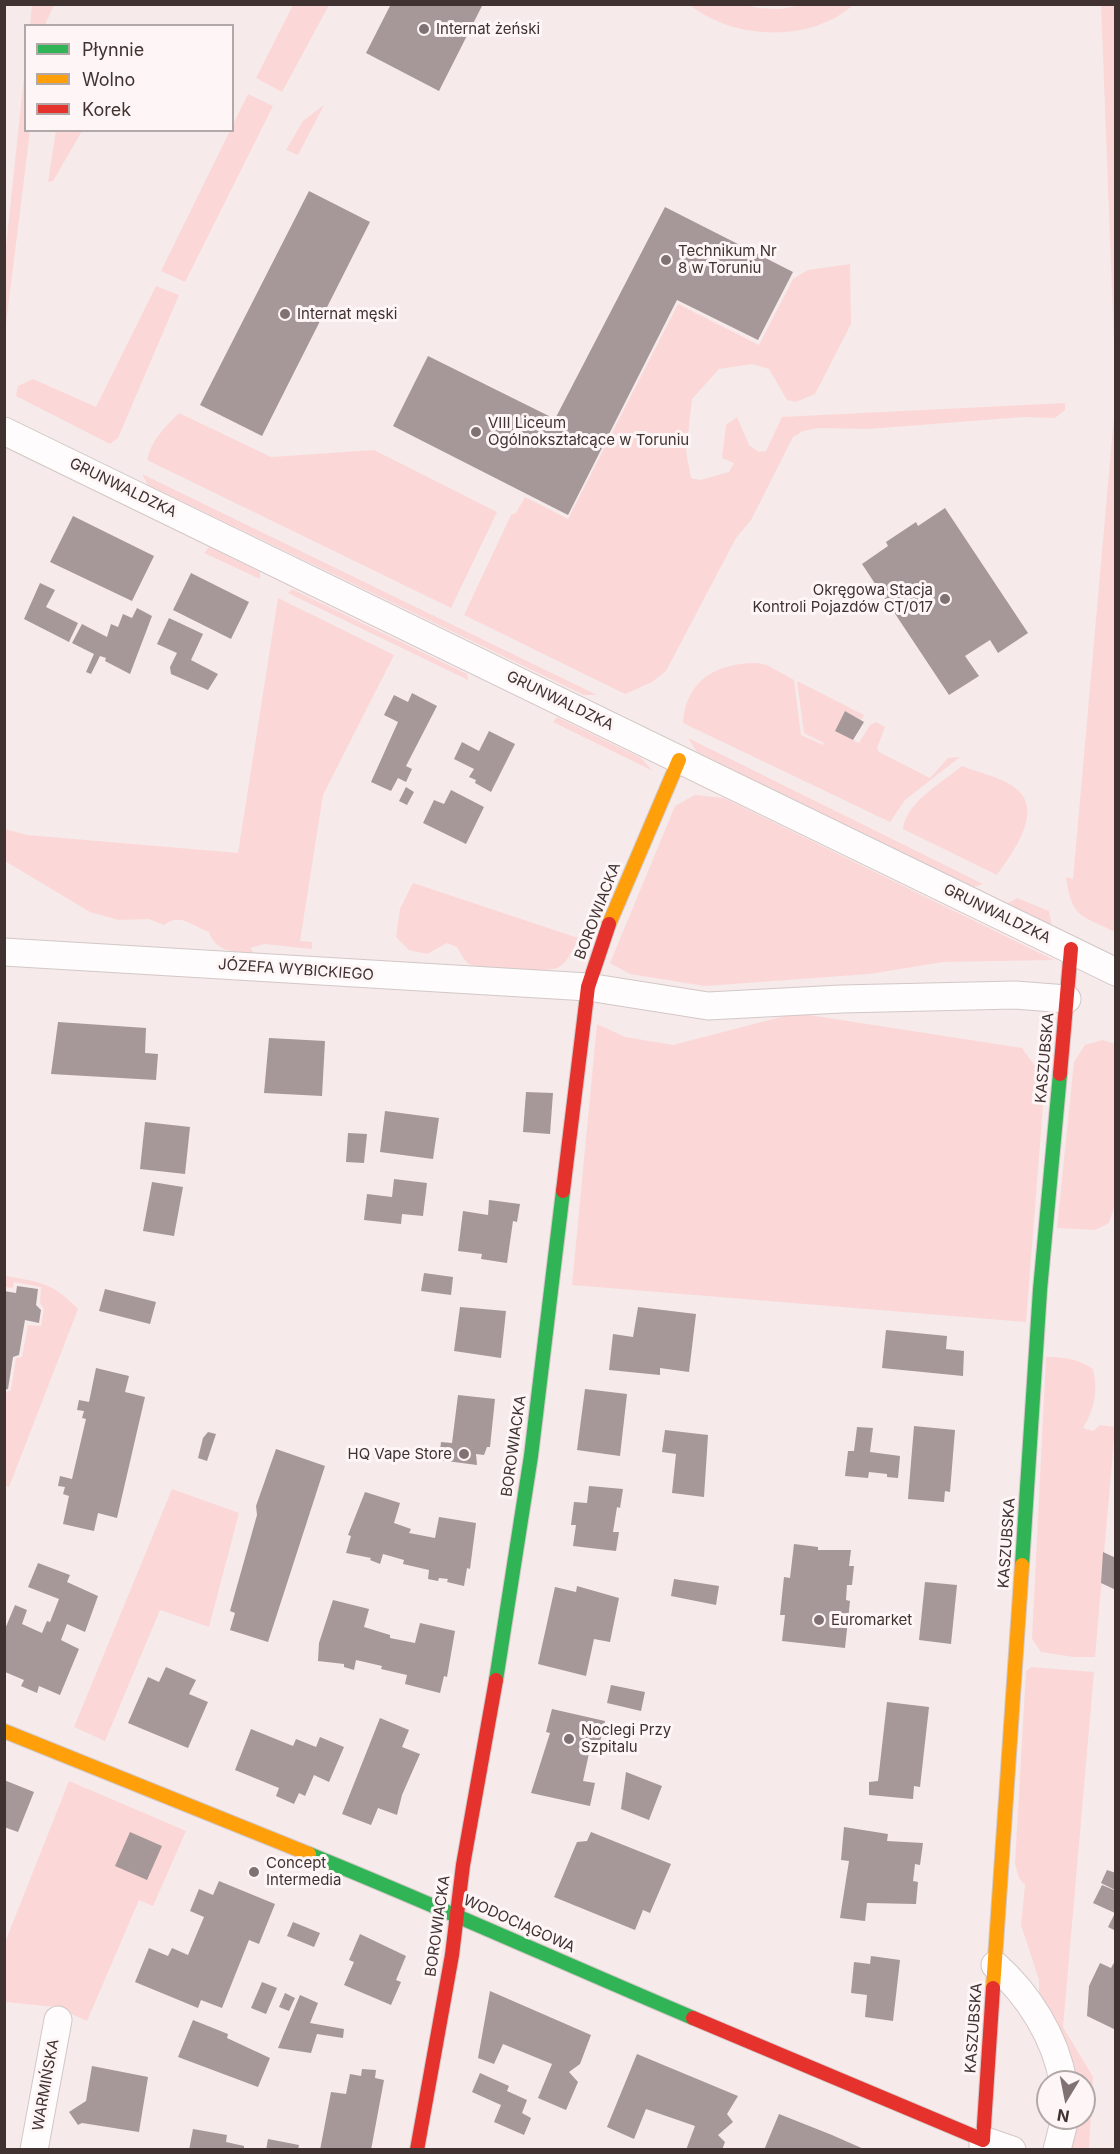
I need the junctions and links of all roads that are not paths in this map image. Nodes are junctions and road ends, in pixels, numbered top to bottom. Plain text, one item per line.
1 (4, 431) edge
2 (679, 759) junction
3 (1071, 949) junction
4 (4, 952) edge
5 (1116, 972) edge
6 (588, 987) junction
7 (1067, 999) junction
8 (4, 1731) edge
9 (455, 1913) junction
10 (995, 1965) junction
11 (57, 2020) dead end
12 (1061, 2070) edge
13 (1062, 2130) edge
14 (983, 2145) edge
15 (34, 2150) edge
16 (417, 2150) edge
17 (1012, 2150) edge
18 (1058, 2150) edge

1 - 2 street, GRUNWALDZKA
2 - 3 street, GRUNWALDZKA
2 - 6 street, BOROWIACKA
3 - 5 street, GRUNWALDZKA
3 - 7 street, KASZUBSKA
4 - 6 street, JÓZEFA WYBICKIEGO
6 - 7 street, JÓZEFA WYBICKIEGO
6 - 9 street, BOROWIACKA
7 - 10 street, KASZUBSKA
8 - 9 street, WODOCIĄGOWA
9 - 14 street, WODOCIĄGOWA
9 - 16 street, BOROWIACKA
10 - 12 street
10 - 14 street, KASZUBSKA
11 - 15 street, WARMIŃSKA
13 - 18 street
14 - 17 street

